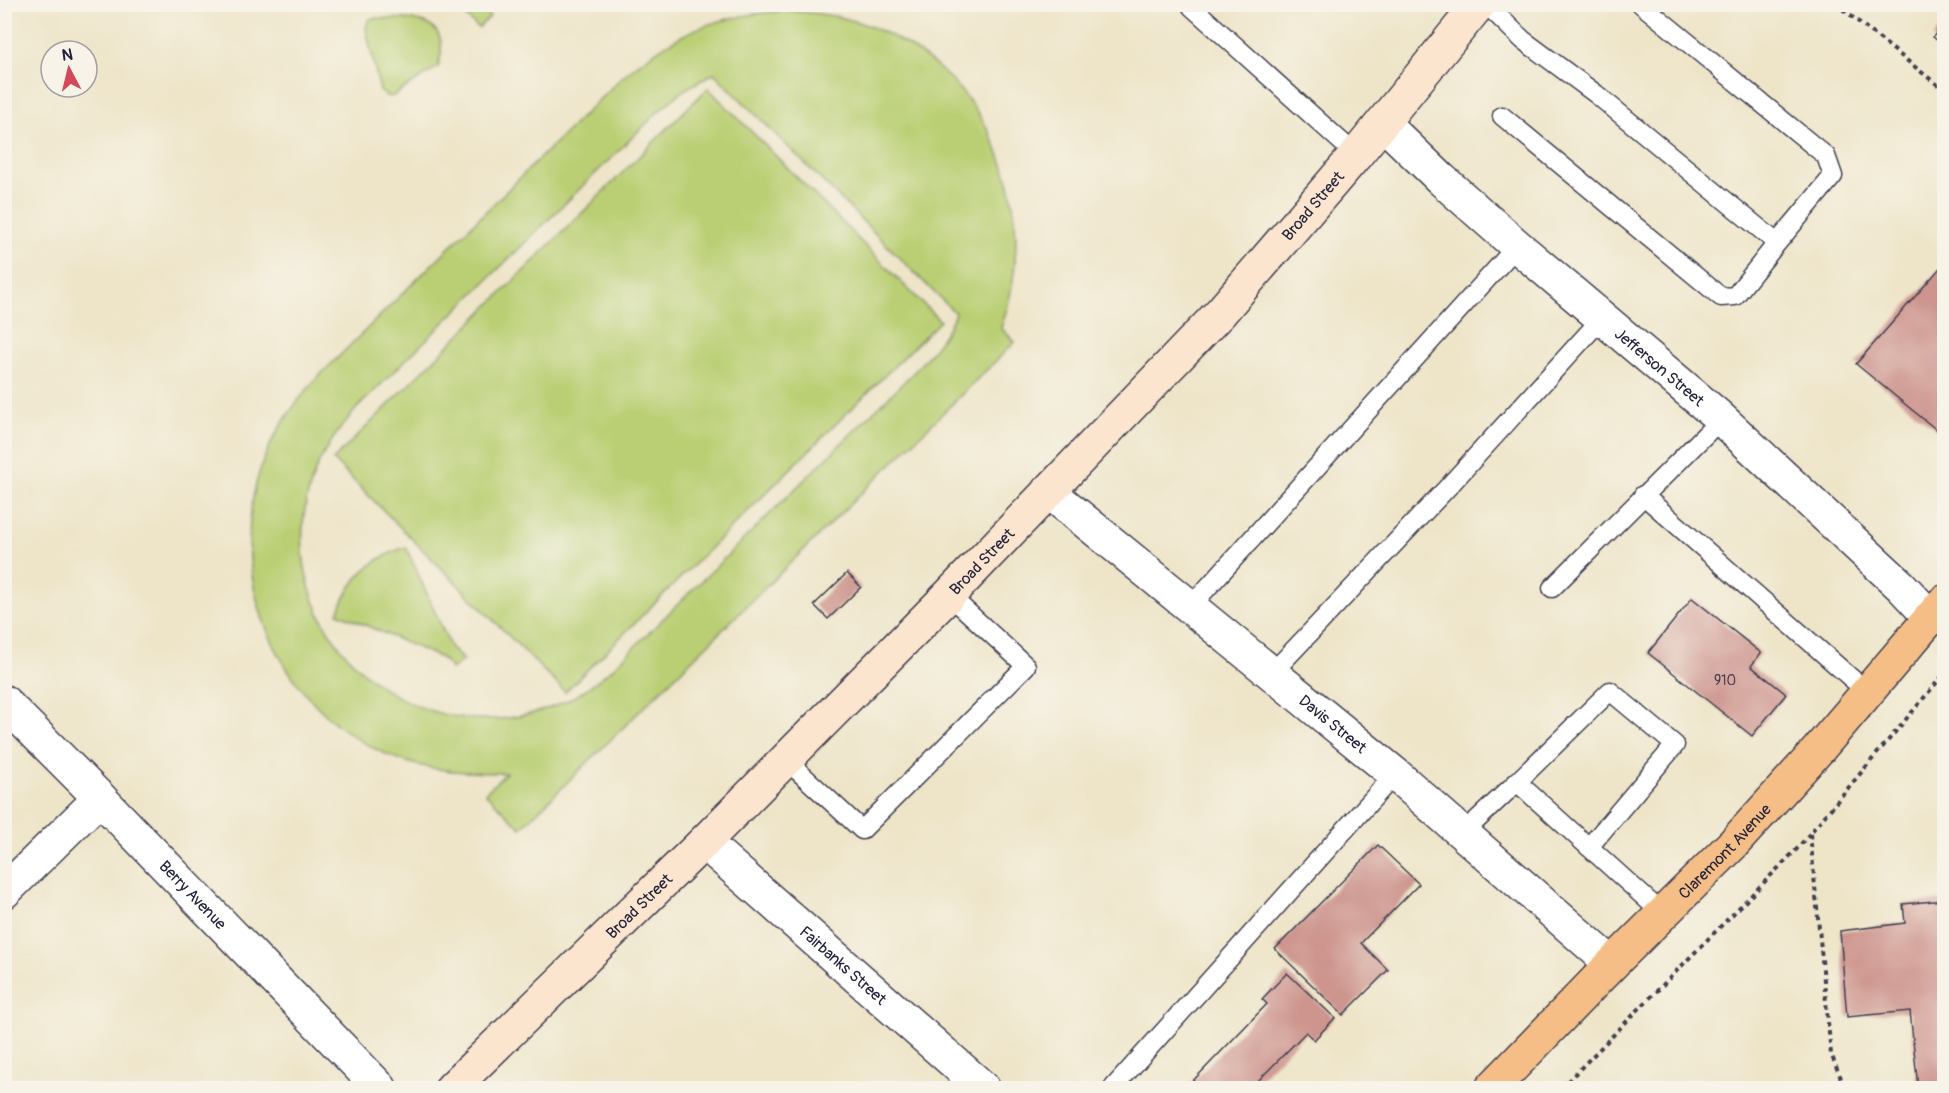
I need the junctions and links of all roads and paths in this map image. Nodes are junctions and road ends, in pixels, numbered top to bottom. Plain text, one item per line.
1 (1479, 4) edge
2 (1486, 4) edge
3 (1641, 4) edge
4 (1836, 4) edge
5 (1191, 6) dead end
6 (1944, 90) edge
7 (1502, 116) dead end
8 (1383, 123) junction
9 (1356, 155) junction
10 (1777, 243) junction
11 (1517, 246) junction
12 (1603, 317) junction
13 (1721, 419) junction
14 (1048, 491) junction
15 (1643, 495) junction
16 (1552, 588) dead end
17 (949, 595) junction
18 (1190, 607) junction
19 (1938, 610) edge
20 (1271, 674) junction
21 (1944, 674) edge
22 (1868, 692) junction
23 (4, 702) edge
24 (786, 760) junction
25 (1395, 774) junction
26 (1517, 782) junction
27 (100, 798) junction
28 (1463, 833) junction
29 (1810, 833) junction
30 (704, 842) junction
31 (1588, 847) junction
32 (4, 892) edge
33 (1663, 914) junction
34 (1612, 964) junction
35 (380, 1089) edge
36 (452, 1089) edge
37 (983, 1089) edge
38 (1113, 1089) edge
39 (1492, 1089) edge
40 (1561, 1089) edge
41 (1845, 1089) edge

1 - 8 street, Broad Street
2 - 10 lane
3 - 10 lane
4 - 6 path
5 - 9 lane
7 - 10 lane
8 - 9 street, Broad Street
8 - 11 street, Jefferson Street
9 - 14 street, Broad Street
11 - 12 street, Jefferson Street
11 - 18 lane
12 - 13 street, Jefferson Street
12 - 20 lane
13 - 15 lane
13 - 19 street, Jefferson Street
14 - 17 street, Broad Street
14 - 18 street, Davis Street
15 - 16 lane
15 - 22 lane
17 - 24 street, Broad Street
17 - 24 lane
18 - 20 street, Davis Street
19 - 22 main road, Claremont Avenue
20 - 25 street, Davis Street
21 - 29 path
22 - 33 main road, Claremont Avenue
23 - 27 street, Berry Avenue
24 - 30 street, Broad Street
25 - 28 street, Davis Street
25 - 38 lane
26 - 28 lane
26 - 31 lane
26 - 31 lane
27 - 32 street
27 - 35 street, Berry Avenue
28 - 34 street, Davis Street
29 - 40 path
29 - 41 path
30 - 36 street, Broad Street
30 - 37 street, Fairbanks Street
31 - 33 lane
33 - 34 main road, Claremont Avenue
34 - 39 main road, Claremont Avenue

